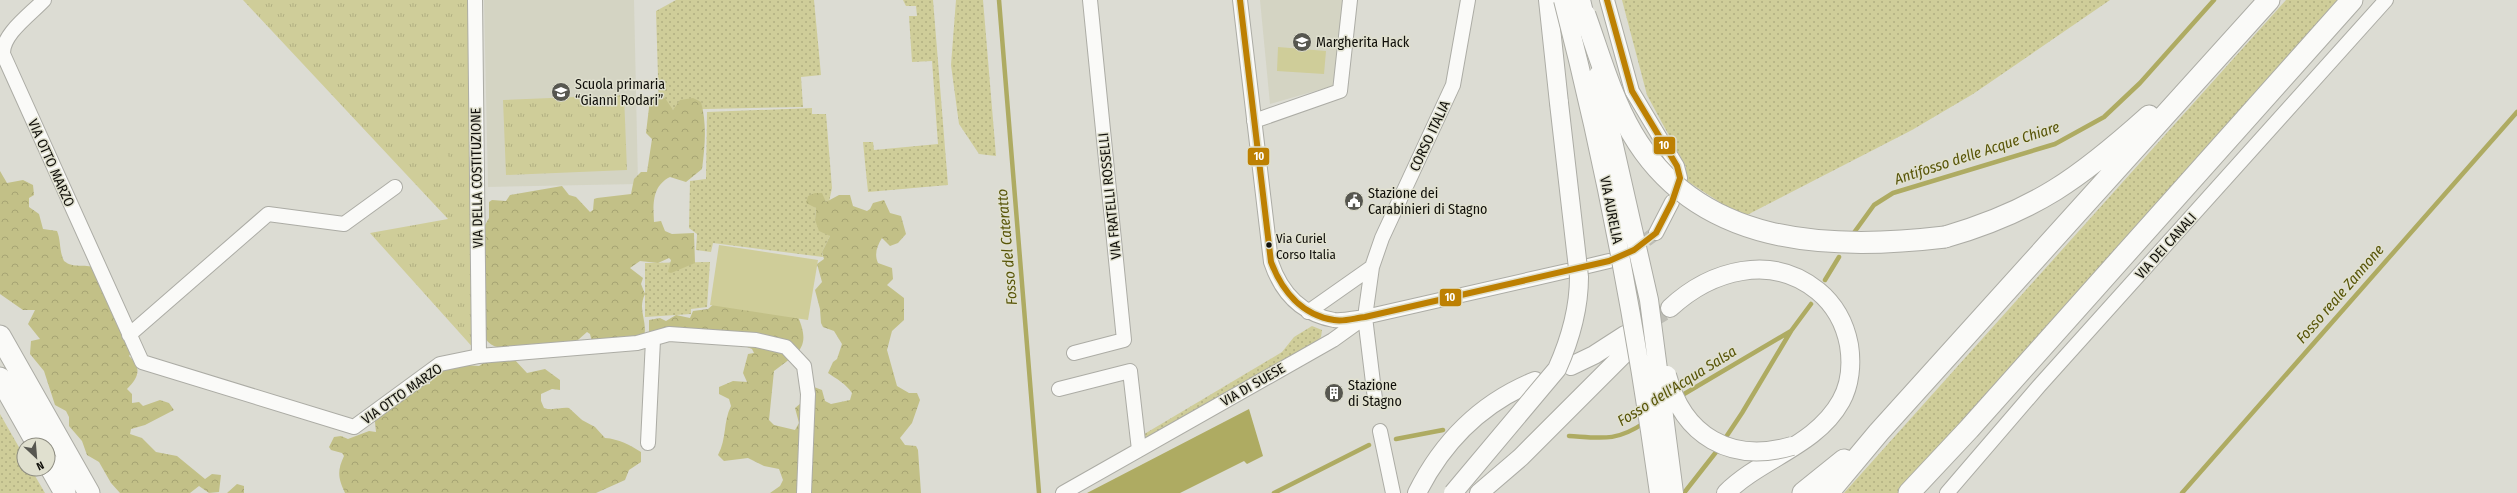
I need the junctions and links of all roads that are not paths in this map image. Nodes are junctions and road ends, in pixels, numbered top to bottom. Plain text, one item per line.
1 (44, 0) edge
2 (475, 0) edge
3 (1090, 0) edge
4 (1240, 0) edge
5 (1350, 0) edge
6 (1468, 0) edge
7 (1548, 0) edge
8 (1562, 0) edge
9 (1607, 0) edge
10 (2269, 0) edge
11 (2352, 0) edge
12 (2386, 0) edge
13 (1583, 7) edge
14 (2206, 71) junction
15 (1254, 121) junction
16 (1680, 178) dead end
17 (395, 187) dead end
18 (1672, 202) dead end
19 (1656, 233) tunnel mouth
20 (1608, 262) dead end
21 (1372, 266) junction
22 (1588, 266) dead end
23 (1567, 271) dead end
24 (1649, 300) junction
25 (1670, 308) tunnel mouth
26 (1308, 312) junction
27 (1365, 316) junction
28 (129, 335) junction
29 (0, 336) edge
30 (653, 340) junction
31 (1074, 353) dead end
32 (479, 356) junction
33 (1571, 366) dead end
34 (0, 378) edge
35 (1535, 381) dead end
36 (1059, 389) dead end
37 (1375, 399) dead end
38 (1969, 429) junction
39 (1380, 430) dead end
40 (1879, 432) junction
41 (33, 437) edge
42 (648, 443) dead end
43 (1792, 446) junction
44 (1139, 450) junction
45 (56, 477) edge
46 (65, 493) edge
47 (89, 493) edge
48 (804, 493) edge
49 (1063, 493) edge
50 (1392, 493) edge
51 (1417, 493) edge
52 (1453, 493) edge
53 (1479, 493) edge
54 (1659, 493) edge
55 (1674, 493) edge
56 (1726, 493) edge
57 (1803, 493) edge
58 (1828, 493) edge
59 (1909, 493) edge
60 (1925, 493) edge
61 (1947, 493) edge

1 - 28 street, VIA OTTO MARZO
2 - 32 street, VIA DELLA COSTITUZIONE
3 - 31 street, VIA FRATELLI ROSSELLI
4 - 15 street
5 - 15 street
6 - 21 street, CORSO ITALIA
7 - 52 main road, bridge
8 - 54 main road, VIA AURELIA, bridge
9 - 16 street
10 - 14 highway
11 - 38 highway
12 - 61 street, VIA DEI CANALI
13 - 14 highway, bridge
13 - 24 main road, VIA AURELIA, bridge
14 - 40 highway
15 - 26 street
17 - 28 street
18 - 19 street
20 - 22 street
21 - 26 street
21 - 27 street, CORSO ITALIA
23 - 27 street
24 - 43 main road, bridge
24 - 55 main road, VIA AURELIA, bridge
25 - 43 main road
26 - 27 street
27 - 37 street, CORSO ITALIA
27 - 44 street, VIA DI SUESE
28 - 32 street, VIA OTTO MARZO
29 - 47 highway
30 - 32 street, VIA OTTO MARZO
30 - 42 street
30 - 48 street, VIA OTTO MARZO
33 - 53 main road
34 - 41 highway
35 - 51 main road
36 - 44 street
38 - 59 highway
38 - 60 highway
39 - 50 street
40 - 57 highway
40 - 58 highway
43 - 56 main road
44 - 49 street, VIA DI SUESE
45 - 46 highway

